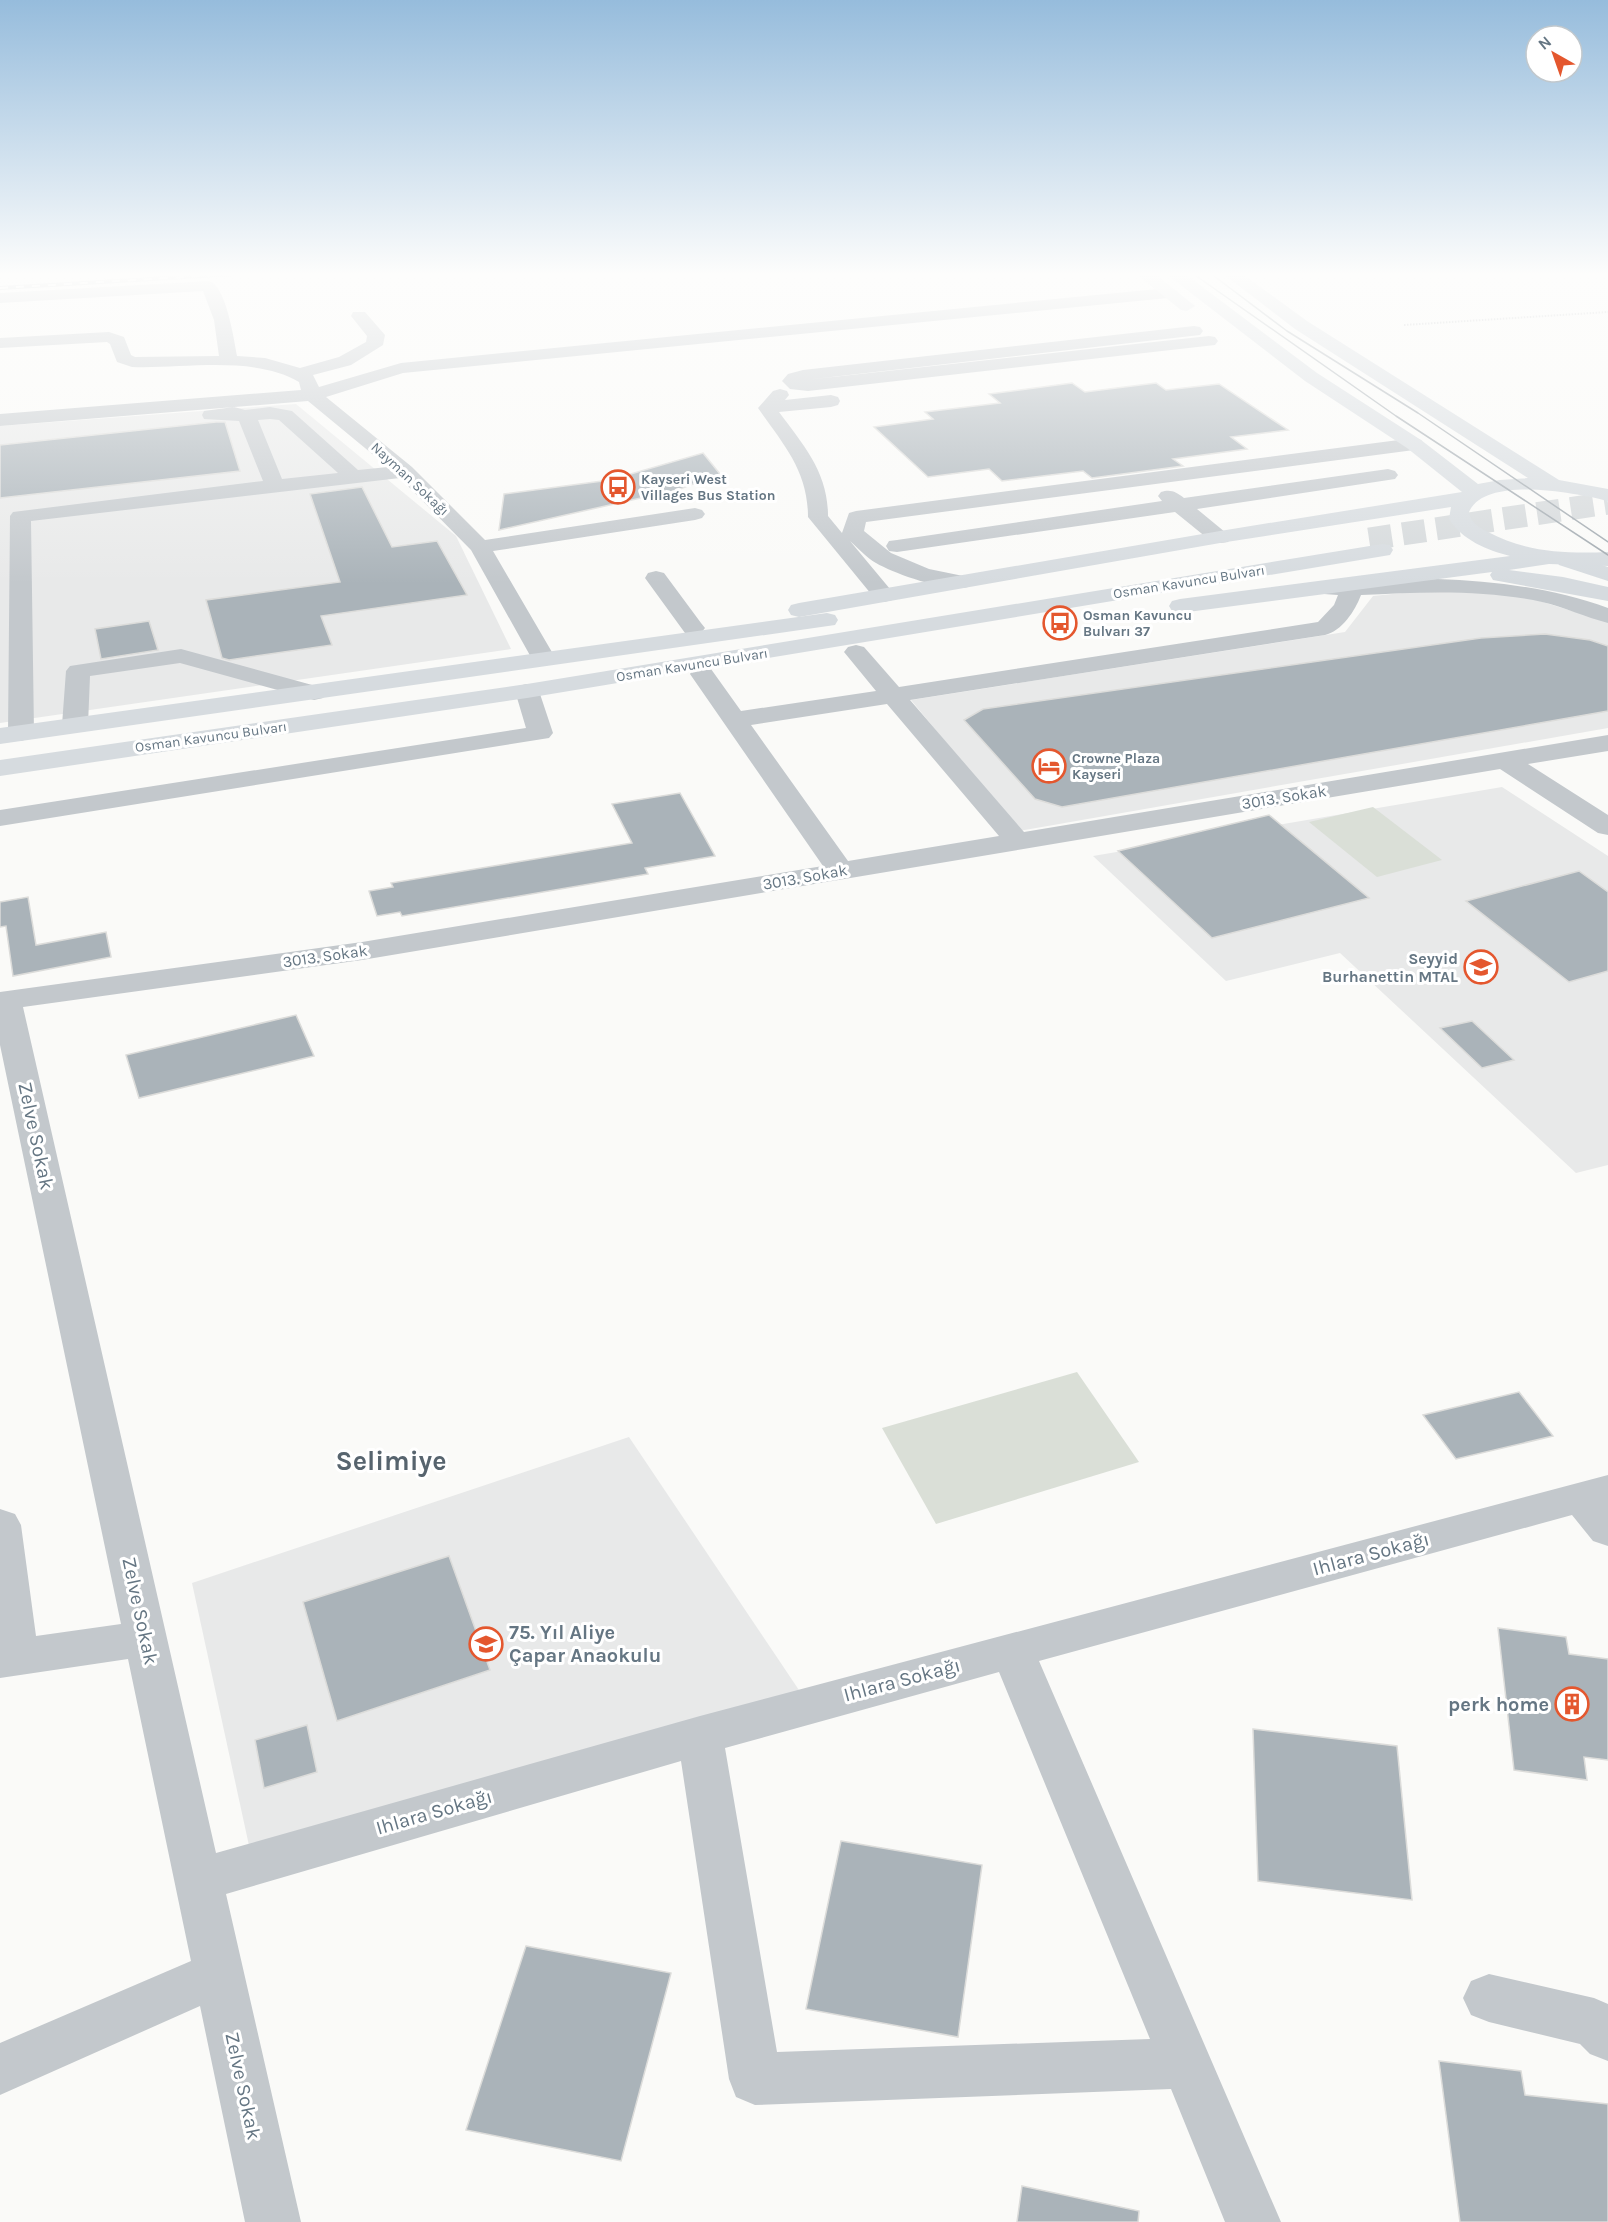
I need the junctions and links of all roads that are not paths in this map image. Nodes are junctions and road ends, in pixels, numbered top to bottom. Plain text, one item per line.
1 (303, 377) edge
2 (372, 377) edge
3 (798, 377) edge
4 (977, 377) edge
5 (1311, 377) edge
6 (1381, 377) edge
7 (312, 395) junction
8 (767, 408) junction
9 (245, 416) junction
10 (0, 420) edge
11 (0, 432) edge
12 (1414, 444) junction
13 (405, 471) junction
14 (1388, 475) dead end
15 (354, 477) junction
16 (1146, 478) junction
17 (1608, 481) edge
18 (1561, 485) junction
19 (275, 486) junction
20 (1471, 495) junction
21 (1608, 495) edge
22 (1179, 505) junction
23 (695, 514) dead end
24 (10, 522) edge
25 (1220, 537) junction
26 (897, 546) dead end
27 (480, 547) junction
28 (1557, 559) junction
29 (1608, 559) edge
30 (1433, 571) junction
31 (1608, 574) edge
32 (656, 578) dead end
33 (960, 582) junction
34 (1352, 588) junction
35 (1294, 590) junction
36 (1608, 594) edge
37 (884, 595) junction
38 (1608, 616) edge
39 (693, 628) junction
40 (856, 652) junction
41 (544, 659) junction
42 (702, 674) junction
43 (527, 691) junction
44 (314, 693) junction
45 (894, 696) junction
46 (734, 720) junction
47 (75, 725) junction
48 (11, 734) edge
49 (1608, 742) edge
50 (1504, 760) junction
51 (0, 768) edge
52 (0, 818) edge
53 (1608, 827) edge
54 (1017, 841) junction
55 (841, 871) junction
56 (3, 1000) edge
57 (1599, 1506) edge
58 (0, 1525) edge
59 (146, 1638) junction
60 (1012, 1649) junction
61 (8, 1658) edge
62 (700, 1735) junction
63 (199, 1880) junction
64 (219, 1974) junction
65 (1489, 1998) dead end
66 (1608, 2036) edge
67 (1186, 2063) junction
68 (0, 2069) edge
69 (273, 2222) edge
70 (1253, 2222) edge

1 - 7 street
2 - 7 street
3 - 8 street
4 - 8 street
5 - 12 main road
6 - 18 main road
7 - 10 street
7 - 13 street, Nayman Sokağı
8 - 37 street
9 - 11 street
9 - 15 street
9 - 19 street
12 - 16 street
12 - 20 main road
13 - 15 street
13 - 27 street, Nayman Sokağı
14 - 22 street
15 - 19 street
16 - 22 street
16 - 33 street
17 - 18 main road
18 - 20 main road
18 - 21 main road
19 - 24 street
20 - 25 main road
20 - 28 main road
22 - 25 street
22 - 26 street
23 - 27 street
24 - 48 street
25 - 33 main road
27 - 41 street, Nayman Sokağı
28 - 29 main road
28 - 30 main road
28 - 31 main road
30 - 35 main road
30 - 36 main road
32 - 39 street
33 - 37 main road
34 - 35 street
34 - 38 street
34 - 45 street
35 - 40 main road
37 - 39 main road
39 - 41 main road
40 - 42 main road
40 - 45 street
41 - 43 main road, Osman Kavuncu Bulvarı
41 - 44 main road, Osman Kavuncu Bulvarı
42 - 43 main road
42 - 46 street
43 - 51 main road, Osman Kavuncu Bulvarı
43 - 52 street
44 - 47 main road, Osman Kavuncu Bulvarı
44 - 47 street
45 - 46 street
45 - 54 street
46 - 55 street
47 - 48 main road, Osman Kavuncu Bulvarı
49 - 50 street, 3013. Sokak
50 - 53 street
50 - 54 street, 3013. Sokak
54 - 55 street, 3013. Sokak
55 - 56 street, 3013. Sokak
56 - 59 street, Zelve Sokak
57 - 60 street, Ihlara Sokağı
58 - 61 street
59 - 61 street
59 - 63 street, Zelve Sokak
60 - 62 street, Ihlara Sokağı
60 - 67 street
62 - 63 street, Ihlara Sokağı
62 - 67 street
63 - 64 street, Zelve Sokak
64 - 68 street
64 - 69 street, Zelve Sokak
65 - 66 street
67 - 70 street

